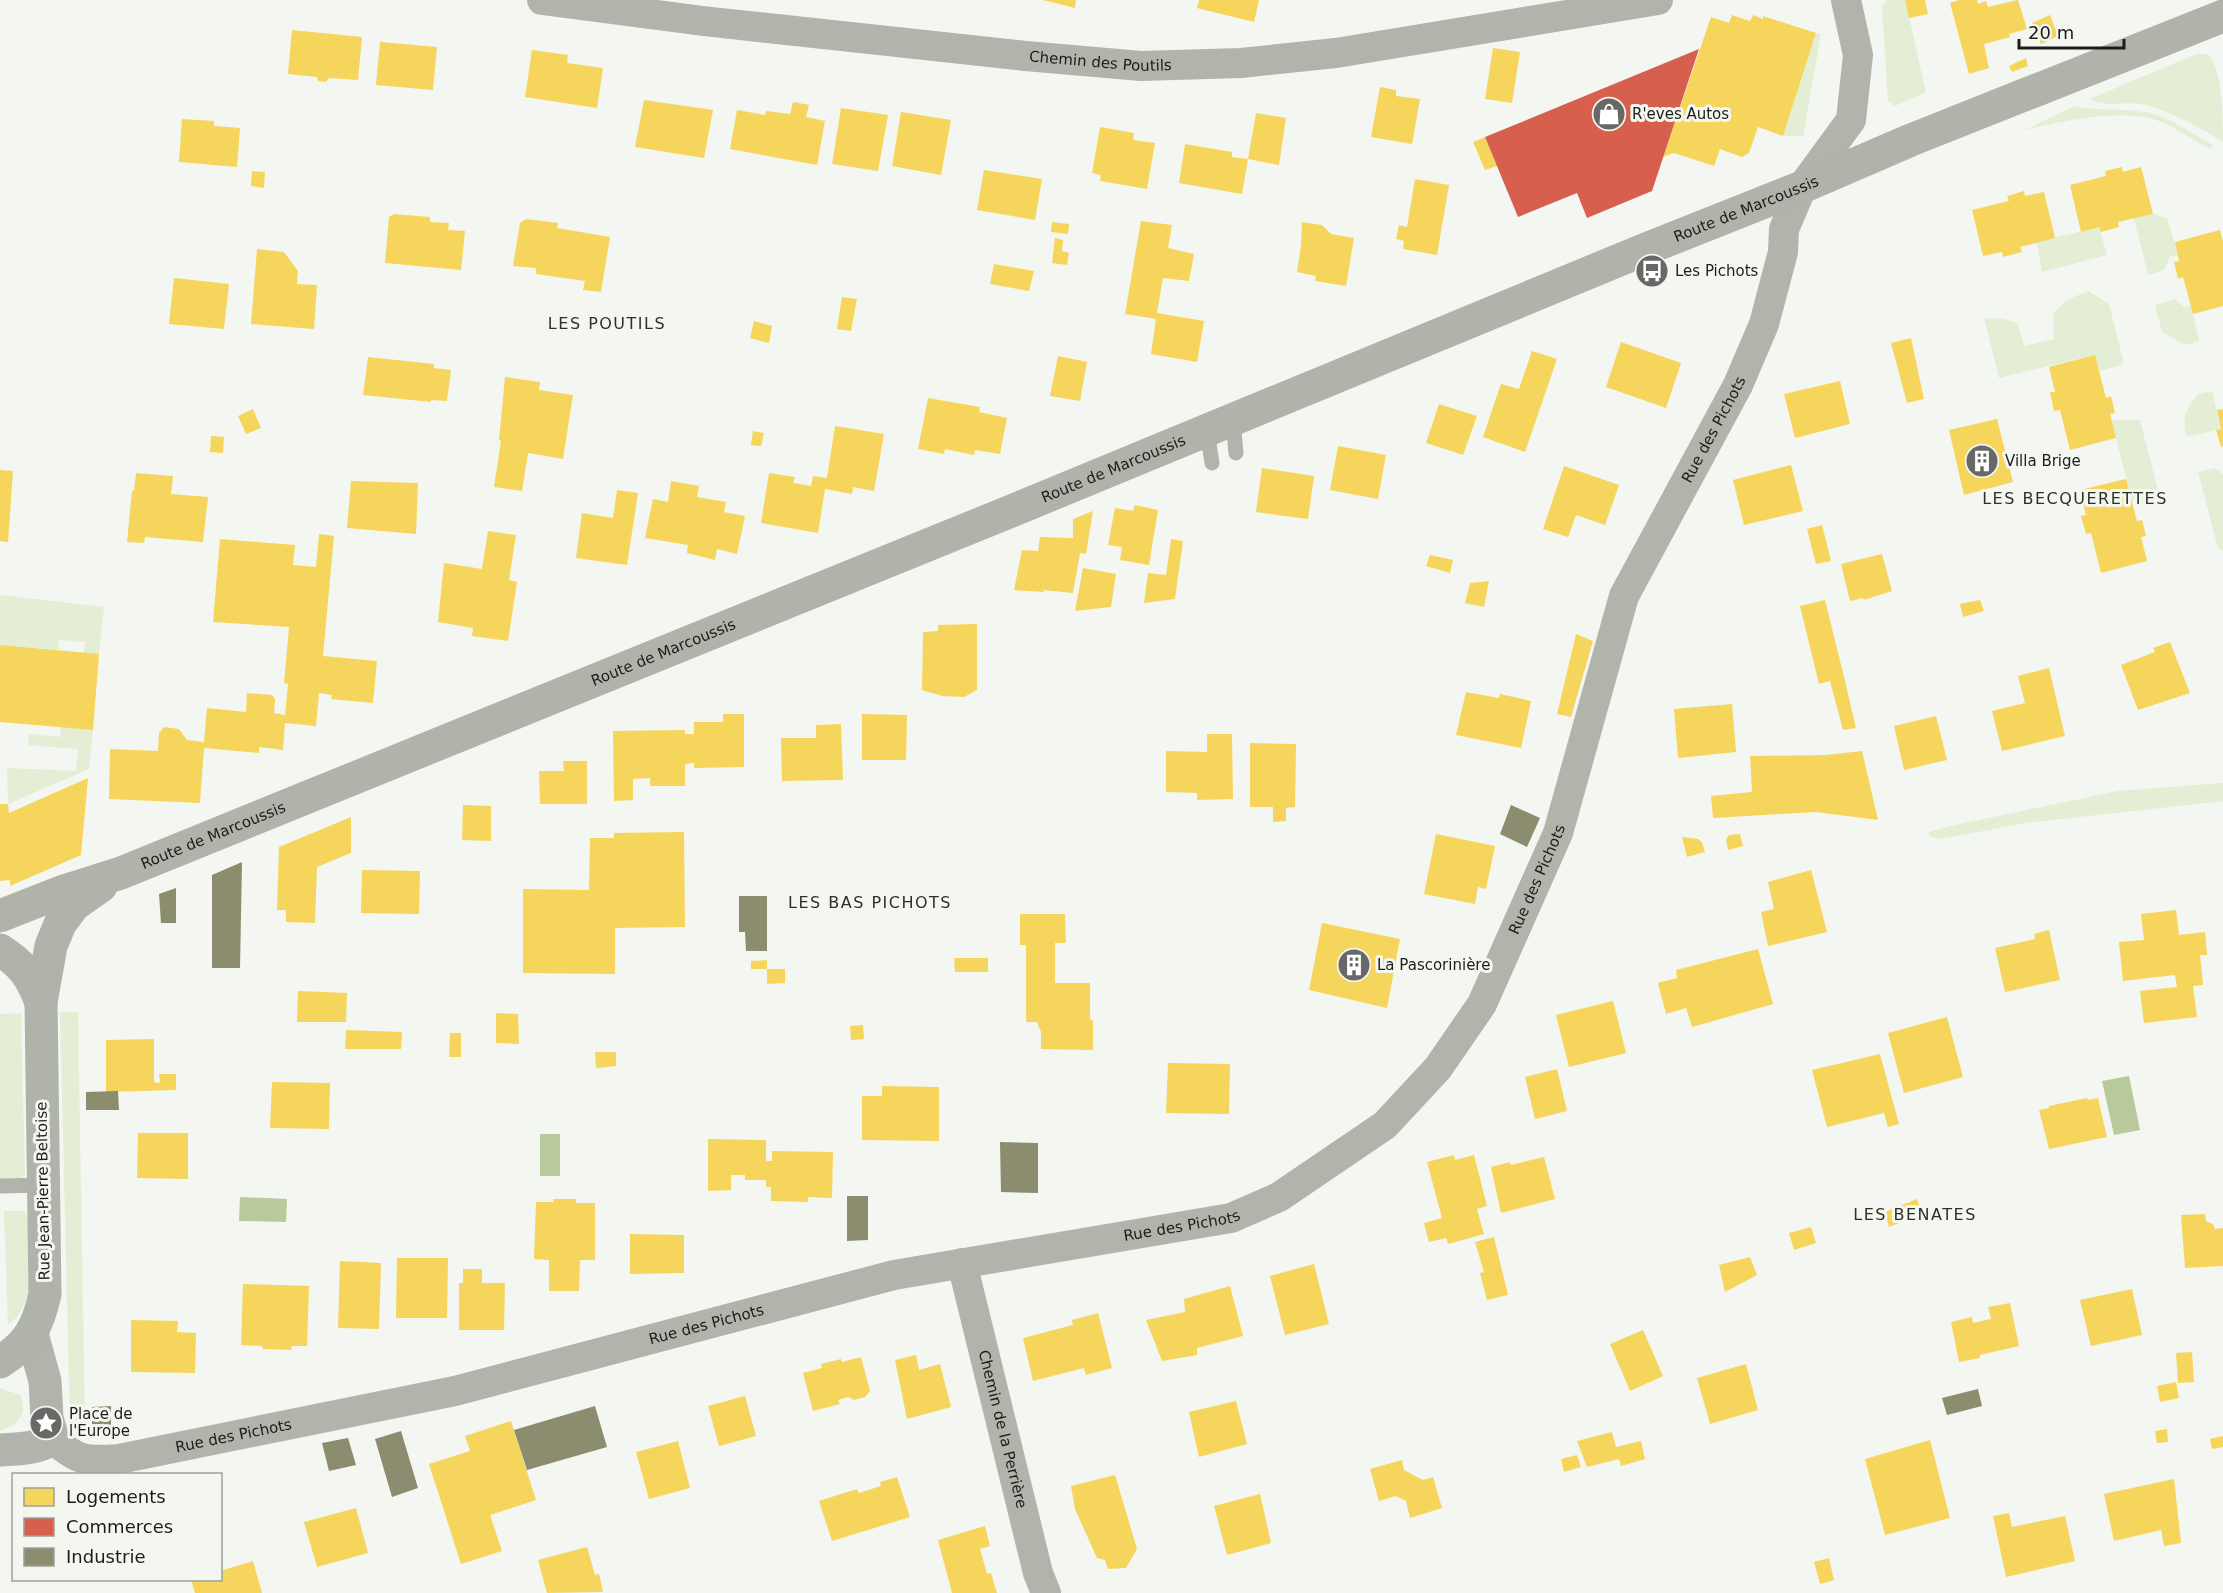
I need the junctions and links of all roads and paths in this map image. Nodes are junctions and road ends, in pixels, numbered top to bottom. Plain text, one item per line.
1 (542, 0) edge
2 (1658, 0) edge
3 (1846, 0) edge
4 (2222, 20) edge
5 (1802, 187) junction
6 (1220, 425) junction
7 (1236, 453) dead end
8 (1212, 463) dead end
9 (120, 873) junction
10 (0, 916) edge
11 (0, 950) edge
12 (41, 1002) junction
13 (43, 1185) junction
14 (0, 1186) edge
15 (962, 1263) junction
16 (32, 1334) junction
17 (0, 1362) edge
18 (53, 1439) junction
19 (0, 1450) edge
20 (1046, 1593) edge

1 - 2 street, Chemin des Poutils
3 - 5 street, Rue des Pichots
4 - 5 main road, Route de Marcoussis
5 - 6 main road, Route de Marcoussis
5 - 15 street, Rue des Pichots
6 - 7 lane
6 - 8 lane
6 - 9 main road, Route de Marcoussis
9 - 10 main road, Route de Marcoussis
9 - 12 main road, Rue Jean-Pierre Beltoise
11 - 12 main road, Rue Jean-Pierre Beltoise
12 - 13 main road, Rue Jean-Pierre Beltoise
13 - 14 lane
13 - 16 main road, Rue Jean-Pierre Beltoise
15 - 18 street, Rue des Pichots
15 - 20 street, Chemin de la Perrière
16 - 17 main road, Rue Jean-Pierre Beltoise
16 - 18 street
18 - 19 street

